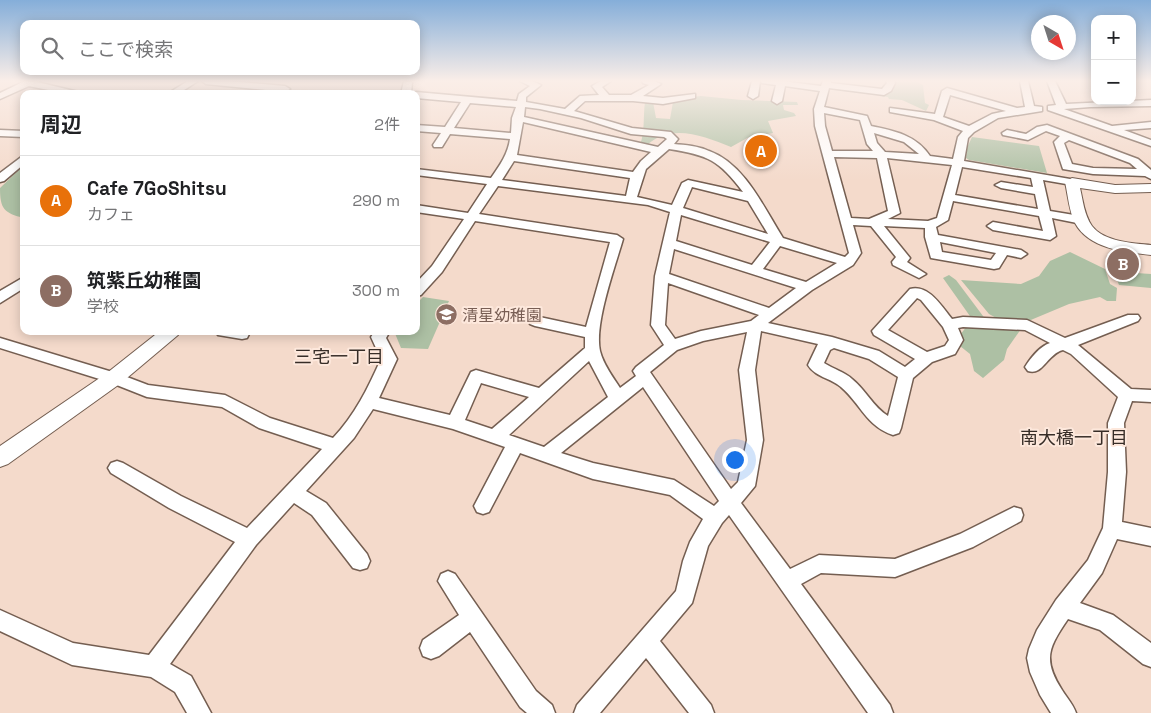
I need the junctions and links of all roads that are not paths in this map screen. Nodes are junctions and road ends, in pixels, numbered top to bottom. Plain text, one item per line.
1 (459, 114) edge
2 (517, 114) edge
3 (575, 114) edge
4 (819, 114) edge
5 (845, 114) edge
6 (918, 114) edge
7 (940, 114) edge
8 (1003, 114) edge
9 (1068, 114) edge
10 (1117, 114) edge
11 (1076, 117) junction
12 (517, 118) junction
13 (939, 118) junction
14 (1151, 125) edge
15 (420, 128) edge
16 (866, 128) junction
17 (1108, 128) junction
18 (970, 130) junction
19 (449, 131) junction
20 (0, 133) edge
21 (1007, 133) dead end
22 (20, 134) edge
23 (515, 136) junction
24 (1067, 136) junction
25 (1151, 143) edge
26 (438, 145) dead end
27 (664, 148) junction
28 (828, 154) junction
29 (881, 154) junction
30 (510, 157) junction
31 (926, 157) junction
32 (20, 161) edge
33 (958, 164) junction
34 (420, 173) edge
35 (1149, 174) edge
36 (636, 176) junction
37 (1036, 176) junction
38 (0, 178) edge
39 (494, 182) junction
40 (1072, 182) junction
41 (1001, 185) dead end
42 (1151, 188) edge
43 (1040, 192) junction
44 (949, 197) junction
45 (752, 198) junction
46 (631, 199) junction
47 (420, 208) edge
48 (676, 210) junction
49 (1046, 214) junction
50 (472, 215) junction
51 (1082, 220) junction
52 (845, 221) junction
53 (873, 221) junction
54 (993, 226) dead end
55 (930, 231) junction
56 (778, 240) junction
57 (669, 242) junction
58 (1151, 250) edge
59 (1021, 254) dead end
60 (848, 262) junction
61 (755, 270) junction
62 (919, 274) dead end
63 (662, 276) junction
64 (20, 284) edge
65 (807, 287) junction
66 (420, 288) edge
67 (0, 298) edge
68 (769, 313) junction
69 (1133, 318) dead end
70 (535, 321) dead end
71 (755, 325) junction
72 (949, 325) junction
73 (593, 334) junction
74 (167, 335) edge
75 (380, 335) edge
76 (832, 342) junction
77 (0, 343) edge
78 (1065, 344) junction
79 (672, 346) junction
80 (592, 350) junction
81 (926, 359) junction
82 (1033, 366) dead end
83 (906, 375) junction
84 (645, 376) junction
85 (114, 378) junction
86 (543, 395) junction
87 (1127, 395) junction
88 (1151, 396) edge
89 (617, 398) junction
90 (369, 402) junction
91 (456, 423) junction
92 (496, 436) junction
93 (516, 443) junction
94 (334, 448) junction
95 (547, 454) junction
96 (0, 458) edge
97 (117, 468) dead end
98 (294, 493) junction
99 (730, 502) junction
100 (483, 506) dead end
101 (1014, 516) dead end
102 (715, 518) junction
103 (1112, 529) junction
104 (1151, 537) edge
105 (249, 539) junction
106 (360, 562) dead end
107 (448, 581) dead end
108 (787, 581) junction
109 (1062, 607) junction
110 (472, 618) junction
111 (0, 620) edge
112 (646, 641) junction
113 (431, 648) dead end
114 (1151, 656) edge
115 (154, 667) junction
116 (200, 713) edge
117 (544, 713) edge
118 (585, 713) edge
119 (703, 713) edge
120 (882, 713) edge
121 (1064, 713) edge

1 - 19 street
2 - 12 street
3 - 27 street
4 - 28 street
5 - 16 street
6 - 13 street
7 - 13 street
8 - 18 street
9 - 11 street
10 - 11 street
11 - 17 street
12 - 23 street
12 - 27 street
13 - 18 street
14 - 17 street
15 - 19 street
16 - 29 street
16 - 31 street
17 - 25 street
18 - 33 street
19 - 23 street
19 - 26 street
20 - 22 street
21 - 24 street
23 - 30 street
24 - 35 street
24 - 35 street
27 - 36 street
27 - 45 street
28 - 29 street
28 - 52 street
29 - 31 street
29 - 53 street
30 - 36 street
30 - 39 street
31 - 33 street
32 - 38 street
33 - 37 street
33 - 44 street
34 - 39 street
36 - 46 street
37 - 40 street
37 - 43 street
39 - 46 street
39 - 50 street
40 - 42 street
40 - 51 street
41 - 43 street
43 - 49 street
44 - 49 street
44 - 55 street
45 - 48 street
45 - 56 street
46 - 48 street
47 - 50 street
48 - 56 street
48 - 57 street
49 - 51 street
49 - 54 street
50 - 66 street
50 - 73 street
51 - 58 street
52 - 53 street
52 - 60 street
53 - 55 street
53 - 62 street
55 - 59 street
56 - 60 street
56 - 61 street
57 - 61 street
57 - 63 street
60 - 65 street
61 - 65 street
63 - 68 street
63 - 79 street
64 - 67 street
65 - 68 street
68 - 71 street
69 - 78 street
70 - 73 street
71 - 76 street
71 - 79 street
71 - 99 street
72 - 78 street
72 - 81 street
72 - 81 street
73 - 80 street
74 - 85 street
75 - 90 street
76 - 83 street
76 - 83 street
77 - 85 street
78 - 82 street
78 - 87 street
79 - 84 street
80 - 86 street
80 - 89 street
81 - 83 street
84 - 89 street
84 - 99 street
85 - 94 street
85 - 96 street
86 - 91 street
86 - 92 street
87 - 88 street
87 - 103 street
89 - 95 street
90 - 91 street
90 - 94 street
91 - 92 street
92 - 93 street
93 - 95 street
93 - 100 street
94 - 98 street
95 - 102 street
97 - 105 street
98 - 105 street
98 - 106 street
99 - 102 street
99 - 108 street
101 - 108 street
102 - 112 street
103 - 104 street
103 - 109 street
105 - 115 street
107 - 110 street
108 - 120 street
109 - 114 street
109 - 121 street
110 - 113 street
110 - 117 street
111 - 115 street
112 - 118 street
112 - 119 street
115 - 116 street

